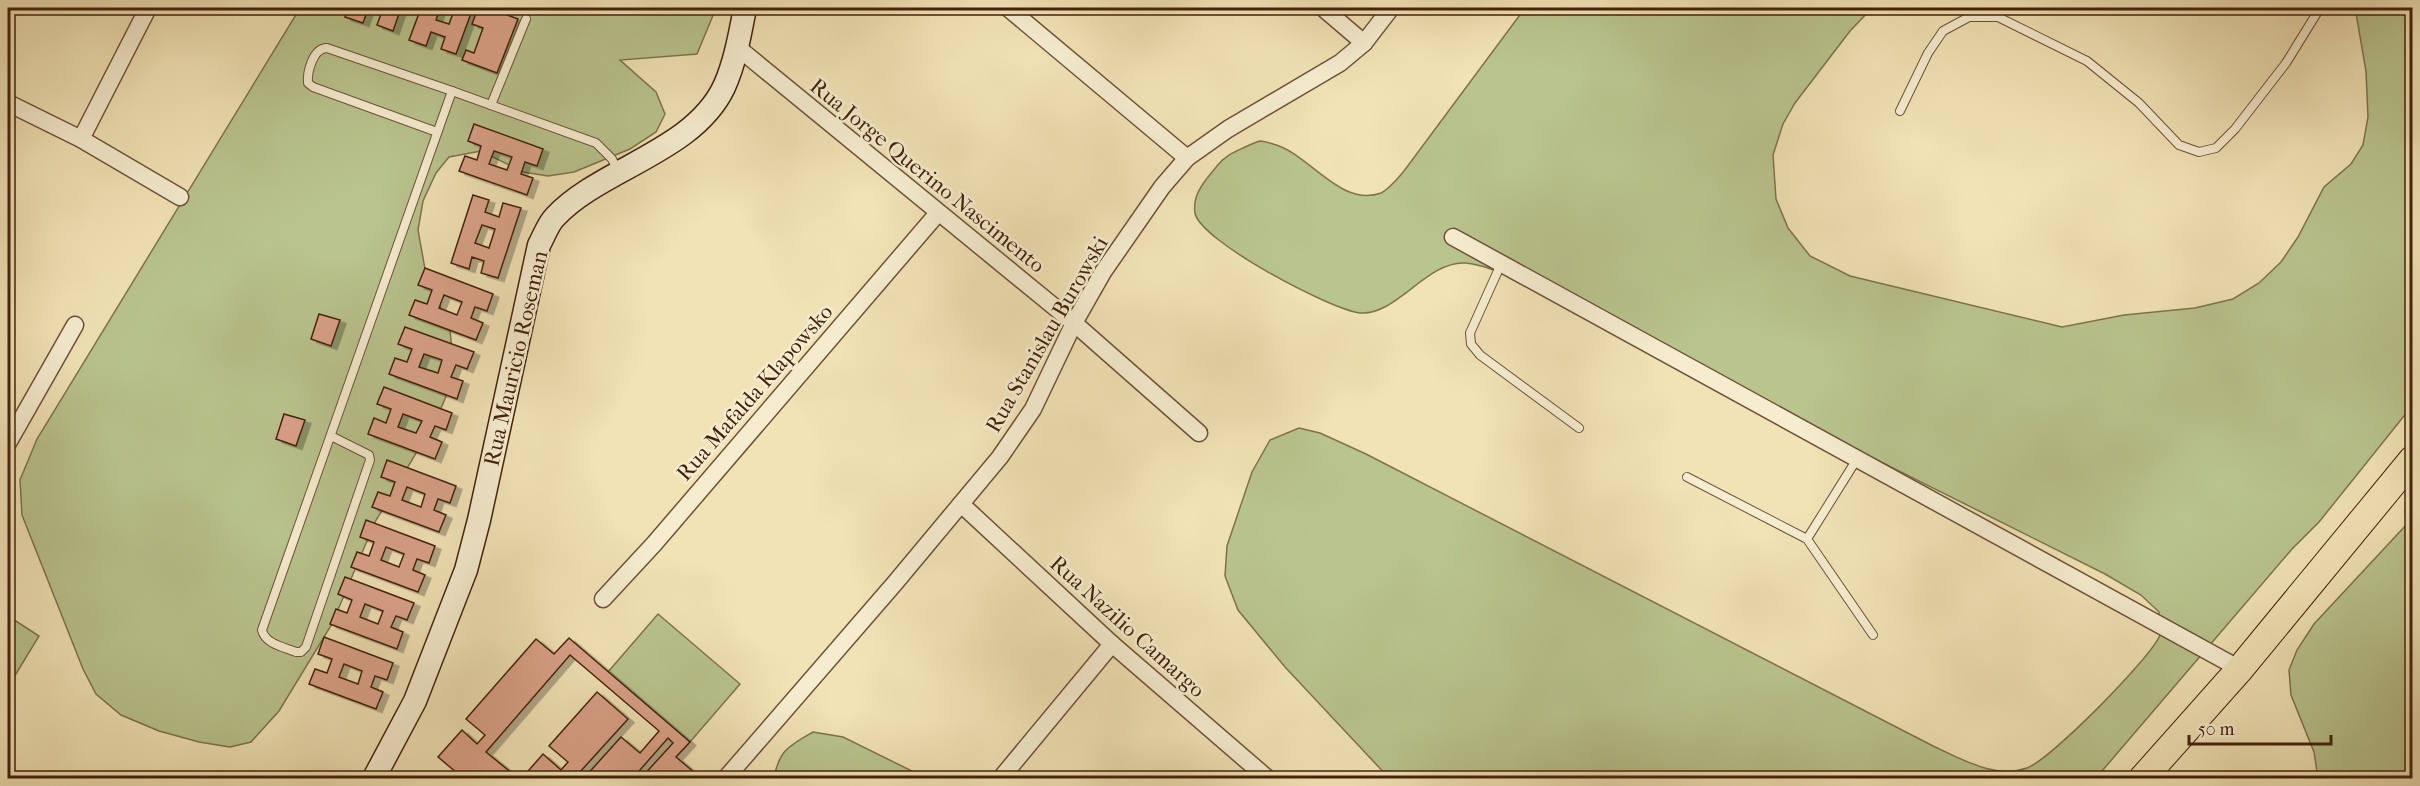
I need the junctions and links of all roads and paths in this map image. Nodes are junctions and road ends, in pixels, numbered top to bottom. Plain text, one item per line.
1 (148, 8) edge
2 (745, 8) edge
3 (1008, 8) edge
4 (1323, 8) edge
5 (1391, 8) edge
6 (2320, 8) edge
7 (526, 20) dead end
8 (1364, 43) junction
9 (737, 47) junction
10 (452, 91) junction
11 (8, 103) edge
12 (491, 105) junction
13 (1900, 111) dead end
14 (437, 132) junction
15 (81, 139) junction
16 (1187, 158) junction
17 (619, 173) junction
18 (180, 197) dead end
19 (938, 213) junction
20 (1453, 237) dead end
21 (1501, 264) junction
22 (1074, 324) junction
23 (75, 325) dead end
24 (1579, 428) dead end
25 (1198, 434) dead end
26 (332, 436) junction
27 (8, 443) edge
28 (1857, 459) junction
29 (2412, 460) edge
30 (1687, 477) dead end
31 (961, 504) junction
32 (1807, 539) junction
33 (603, 599) dead end
34 (1873, 635) dead end
35 (1112, 644) junction
36 (2240, 669) junction
37 (378, 777) edge
38 (726, 778) edge
39 (1000, 778) edge
40 (1267, 778) edge
41 (2143, 778) edge

1 - 15 street
2 - 9 main road, Rua Mauricio Roseman
3 - 16 street
4 - 8 street
5 - 8 street, Rua Stanislau Burowski
6 - 13 lane
7 - 12 lane
8 - 16 street, Rua Stanislau Burowski
9 - 17 main road, Rua Mauricio Roseman
9 - 19 street, Rua Jorge Querino Nascimento
10 - 12 lane
10 - 14 lane
10 - 14 lane
11 - 15 street
12 - 17 lane
14 - 26 lane
15 - 18 street
16 - 22 street, Rua Stanislau Burowski
17 - 37 main road, Rua Mauricio Roseman
19 - 22 street, Rua Jorge Querino Nascimento
19 - 33 street, Rua Mafalda Klapowsko
20 - 21 street
21 - 24 lane
21 - 28 street
22 - 25 street, Rua Jorge Querino Nascimento
22 - 31 street, Rua Stanislau Burowski
23 - 27 street
26 - 26 lane
28 - 32 lane
28 - 36 street
29 - 36 highway
30 - 32 lane
31 - 35 street, Rua Nazilio Camargo
31 - 38 street, Rua Stanislau Burowski
32 - 34 lane
35 - 39 street
35 - 40 street, Rua Nazilio Camargo
36 - 41 highway

